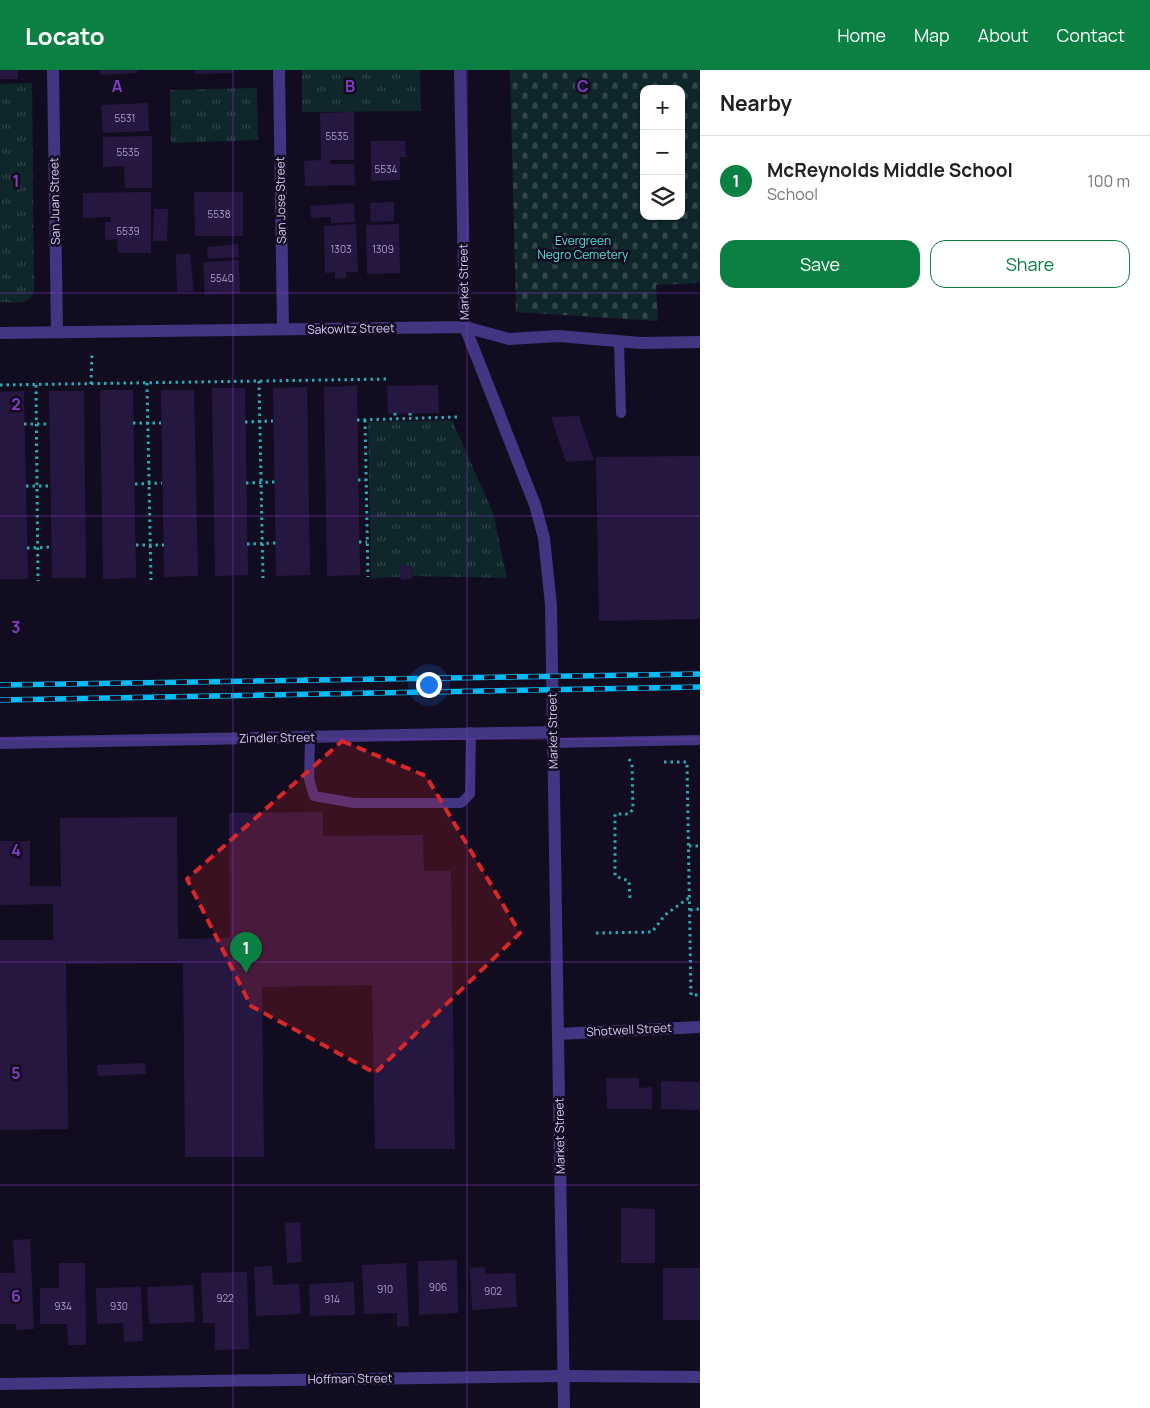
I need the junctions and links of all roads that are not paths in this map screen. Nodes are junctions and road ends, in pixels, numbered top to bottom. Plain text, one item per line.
1 (53, 70) edge
2 (279, 70) edge
3 (460, 70) edge
4 (465, 327) junction
5 (283, 329) junction
6 (57, 332) junction
7 (0, 334) edge
8 (619, 342) junction
9 (700, 342) edge
10 (621, 413) dead end
11 (471, 732) junction
12 (310, 738) junction
13 (553, 738) junction
14 (700, 740) edge
15 (0, 743) edge
16 (700, 1027) edge
17 (558, 1034) junction
18 (564, 1376) junction
19 (700, 1377) edge
20 (0, 1384) edge
21 (564, 1408) edge

1 - 6 street, San Juan Street
2 - 5 street, San Jose Street
3 - 4 street, Market Street
4 - 5 street, Sakowitz Street
4 - 8 street, Sakowitz Street
4 - 13 street, Market Street
5 - 6 street, Sakowitz Street
6 - 7 street, Sakowitz Street
8 - 9 street, Sakowitz Street
8 - 10 lane
11 - 12 street, Zindler Street
11 - 12 lane
11 - 13 street, Zindler Street
12 - 15 street, Zindler Street
13 - 14 lane
13 - 17 street, Market Street
16 - 17 street, Shotwell Street
17 - 18 street, Market Street
18 - 19 street, Hoffman Street
18 - 20 street, Hoffman Street
18 - 21 street, Market Street

